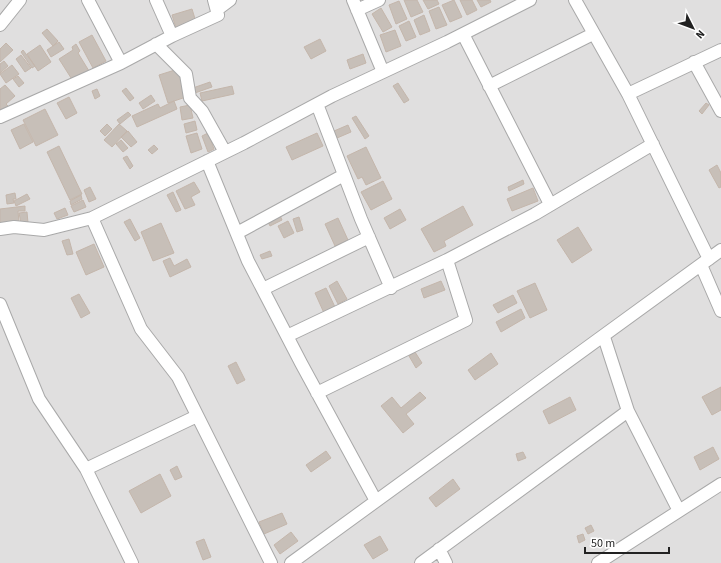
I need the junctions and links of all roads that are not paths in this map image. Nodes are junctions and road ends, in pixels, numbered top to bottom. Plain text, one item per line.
1 (20, 0) edge
2 (88, 0) edge
3 (156, 0) edge
4 (230, 0) edge
5 (379, 0) edge
6 (530, 0) edge
7 (575, 0) edge
8 (216, 4) edge
9 (355, 5) edge
10 (0, 24) edge
11 (463, 34) junction
12 (593, 34) junction
13 (172, 36) junction
14 (156, 44) junction
15 (721, 50) edge
16 (694, 62) junction
17 (121, 63) junction
18 (383, 72) junction
19 (490, 86) junction
20 (628, 94) junction
21 (317, 104) junction
22 (721, 111) edge
23 (0, 116) edge
24 (653, 144) junction
25 (226, 152) junction
26 (206, 161) junction
27 (344, 175) junction
28 (550, 204) junction
29 (92, 218) junction
30 (0, 229) edge
31 (237, 233) junction
32 (369, 237) junction
33 (721, 250) edge
34 (448, 260) junction
35 (705, 262) junction
36 (391, 288) junction
37 (263, 289) junction
38 (0, 304) edge
39 (721, 311) edge
40 (287, 336) junction
41 (604, 337) junction
42 (317, 393) junction
43 (628, 411) junction
44 (197, 416) junction
45 (86, 469) junction
46 (721, 484) edge
47 (376, 501) junction
48 (679, 511) junction
49 (439, 550) junction
50 (132, 563) edge
51 (271, 563) edge
52 (291, 563) edge
53 (421, 563) edge
54 (446, 563) edge
55 (598, 563) edge

1 - 10 street
2 - 17 street
3 - 13 street
4 - 8 street
5 - 9 street
6 - 11 street
7 - 12 street
8 - 13 street
9 - 18 street
11 - 18 street
11 - 19 street
12 - 19 street
12 - 20 street
13 - 14 street
14 - 17 street
14 - 25 street
15 - 16 street
16 - 20 street
16 - 22 street
17 - 23 street
18 - 21 street
19 - 28 street
20 - 24 street
21 - 25 street
21 - 27 street
24 - 28 street
24 - 35 street
25 - 26 street
26 - 29 street
26 - 31 street
27 - 31 street
27 - 32 street
28 - 34 street
29 - 30 street
29 - 44 street
31 - 37 street
32 - 36 street
32 - 37 street
33 - 35 street
34 - 36 street
34 - 42 street
35 - 39 street
35 - 41 street
36 - 40 street
37 - 40 street
38 - 45 street
40 - 42 street
41 - 43 street
41 - 47 street
42 - 47 street
43 - 48 street
43 - 49 street
44 - 45 street
44 - 51 street
45 - 50 street
46 - 48 street
47 - 52 street
48 - 55 street
49 - 53 street
49 - 54 street

